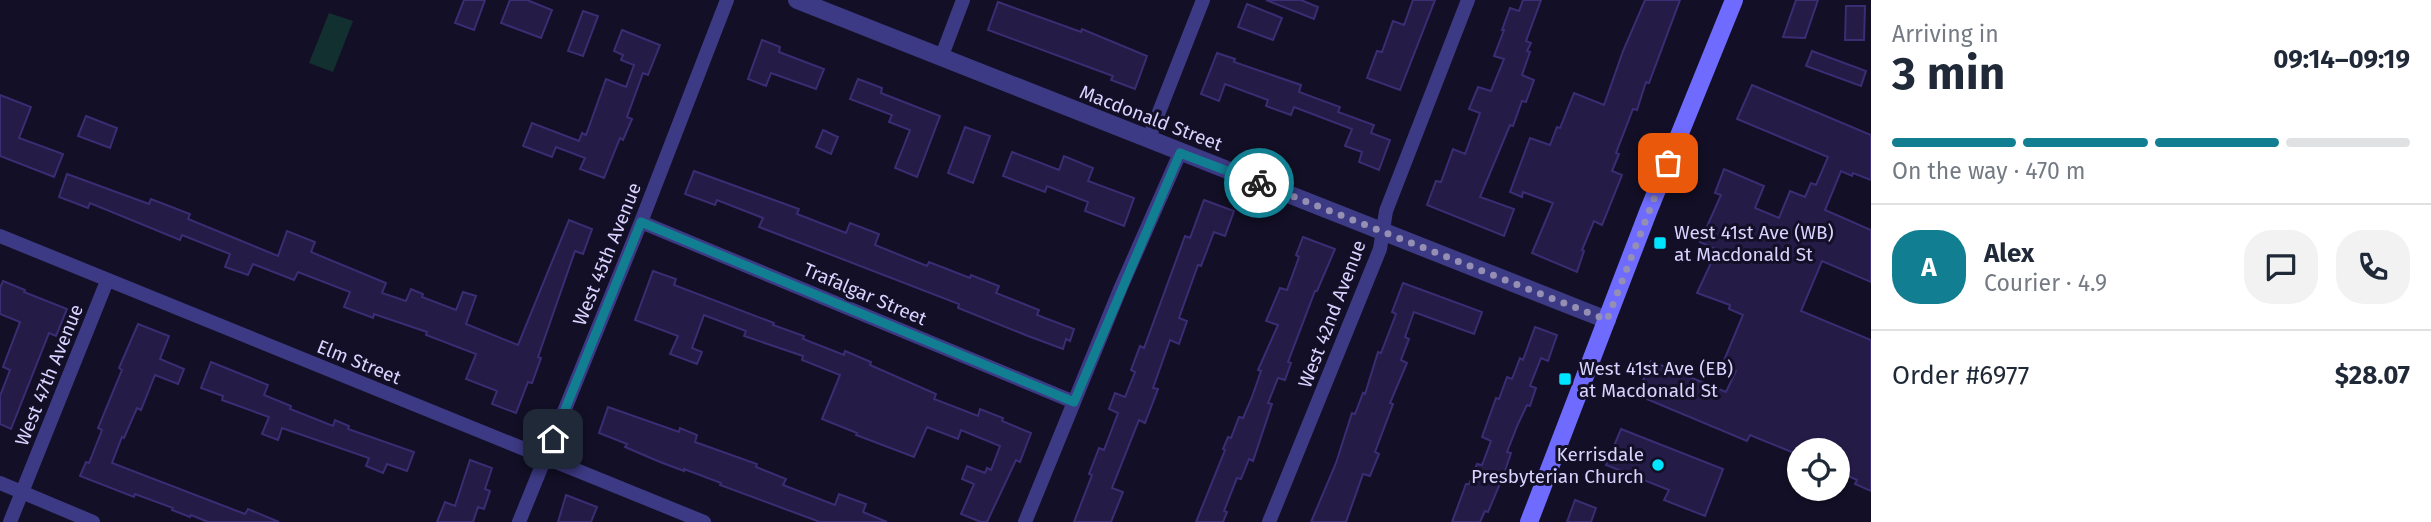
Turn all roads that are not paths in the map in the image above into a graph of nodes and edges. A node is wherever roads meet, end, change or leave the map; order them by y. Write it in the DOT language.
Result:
graph roads {
  1 [pos="727,0"];
  2 [pos="797,0"];
  3 [pos="963,0"];
  4 [pos="1203,0"];
  5 [pos="1468,0"];
  6 [pos="1734,0"];
  7 [pos="940,58"];
  8 [pos="1148,140"];
  9 [pos="1180,153"];
  10 [pos="641,222"];
  11 [pos="1383,230"];
  12 [pos="0,236"];
  13 [pos="107,281"];
  14 [pos="1607,320"];
  15 [pos="1074,402"];
  16 [pos="546,457"];
  17 [pos="0,483"];
  18 [pos="22,492"];
  19 [pos="10,522"];
  20 [pos="93,522"];
  21 [pos="519,522"];
  22 [pos="704,522"];
  23 [pos="1025,522"];
  24 [pos="1269,522"];
  25 [pos="1529,522"];
  1 -- 10 [label="street, West 45th Avenue"];
  2 -- 7 [label="street, Macdonald Street"];
  3 -- 7 [label="street"];
  4 -- 8 [label="street"];
  5 -- 11 [label="street, West 42nd Avenue"];
  6 -- 14 [label="main road"];
  7 -- 8 [label="street, Macdonald Street"];
  8 -- 9 [label="street, Macdonald Street"];
  9 -- 11 [label="street, Macdonald Street"];
  9 -- 15 [label="street"];
  10 -- 15 [label="street, Trafalgar Street"];
  10 -- 16 [label="street, West 45th Avenue"];
  11 -- 14 [label="street, Macdonald Street"];
  11 -- 24 [label="street, West 42nd Avenue"];
  12 -- 13 [label="street, Elm Street"];
  13 -- 16 [label="street, Elm Street"];
  13 -- 18 [label="street, West 47th Avenue"];
  14 -- 25 [label="main road"];
  15 -- 23 [label="street"];
  16 -- 21 [label="street, West 45th Avenue"];
  16 -- 22 [label="street, Elm Street"];
  17 -- 18 [label="street"];
  18 -- 19 [label="street, West 47th Avenue"];
  18 -- 20 [label="street"];
}
